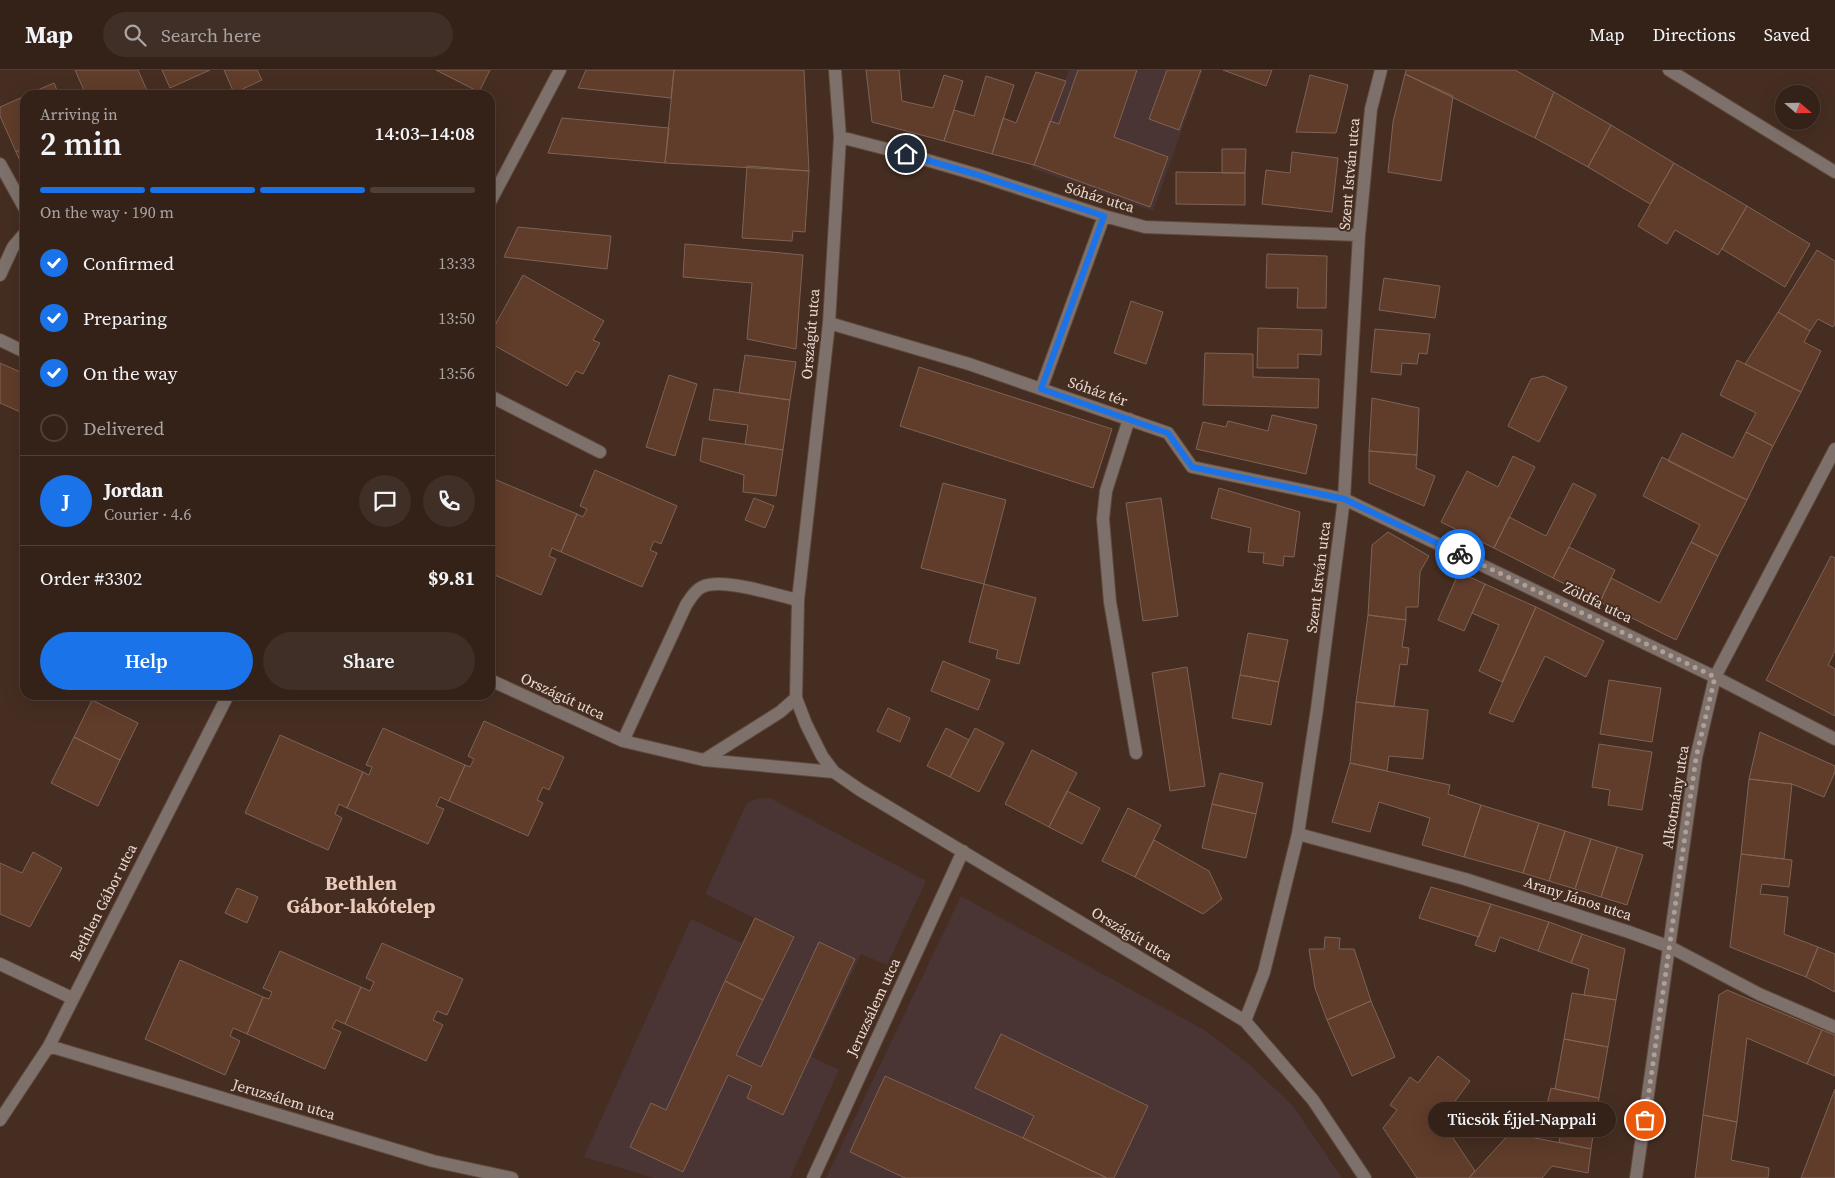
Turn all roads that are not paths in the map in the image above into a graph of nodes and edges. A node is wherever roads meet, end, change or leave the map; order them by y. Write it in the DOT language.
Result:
graph roads {
  1 [pos="560,70"];
  2 [pos="836,70"];
  3 [pos="1381,70"];
  4 [pos="1669,70"];
  5 [pos="840,137"];
  6 [pos="0,164"];
  7 [pos="1835,172"];
  8 [pos="495,193"];
  9 [pos="20,200"];
  10 [pos="1104,216"];
  11 [pos="1359,235"];
  12 [pos="20,239"];
  13 [pos="0,275"];
  14 [pos="829,323"];
  15 [pos="0,340"];
  16 [pos="20,350"];
  17 [pos="1041,389"];
  18 [pos="495,399"];
  19 [pos="1129,419"];
  20 [pos="1835,449"];
  21 [pos="600,452"];
  22 [pos="1344,499"];
  23 [pos="798,600"];
  24 [pos="1715,677"];
  25 [pos="495,682"];
  26 [pos="796,698"];
  27 [pos="225,700"];
  28 [pos="1835,739"];
  29 [pos="623,741"];
  30 [pos="1136,753"];
  31 [pos="704,760"];
  32 [pos="834,772"];
  33 [pos="1298,834"];
  34 [pos="963,850"];
  35 [pos="1670,947"];
  36 [pos="0,964"];
  37 [pos="72,998"];
  38 [pos="1245,1021"];
  39 [pos="1835,1027"];
  40 [pos="49,1046"];
  41 [pos="0,1120"];
  42 [pos="511,1178"];
  43 [pos="813,1178"];
  44 [pos="1365,1178"];
  45 [pos="1636,1178"];
  1 -- 8 [label="street"];
  2 -- 5 [label="street, Országút utca"];
  3 -- 11 [label="street, Szent István utca"];
  4 -- 7 [label="street"];
  5 -- 10 [label="street, Sóház utca"];
  5 -- 14 [label="street, Országút utca"];
  6 -- 9 [label="street"];
  10 -- 11 [label="street, Sóház utca"];
  10 -- 17 [label="street"];
  11 -- 22 [label="street, Szent István utca"];
  12 -- 13 [label="street"];
  14 -- 17 [label="street, Sóház tér"];
  14 -- 23 [label="street, Országút utca"];
  15 -- 16 [label="street"];
  17 -- 19 [label="street, Sóház tér"];
  18 -- 21 [label="street"];
  19 -- 22 [label="street, Sóház tér"];
  19 -- 30 [label="street"];
  20 -- 24 [label="street, Alkotmány utca"];
  22 -- 24 [label="street, Zöldfa utca"];
  22 -- 33 [label="street, Szent István utca"];
  23 -- 26 [label="street, Országút utca"];
  23 -- 29 [label="street"];
  24 -- 28 [label="street, Zöldfa utca"];
  24 -- 35 [label="street, Alkotmány utca"];
  25 -- 29 [label="street, Országút utca"];
  26 -- 31 [label="street"];
  26 -- 32 [label="street, Országút utca"];
  27 -- 37 [label="street, Bethlen Gábor utca"];
  29 -- 31 [label="street, Országút utca"];
  31 -- 32 [label="street, Országút utca"];
  32 -- 34 [label="street, Országút utca"];
  33 -- 35 [label="street, Arany János utca"];
  33 -- 38 [label="street, Szent István utca"];
  34 -- 38 [label="street, Országút utca"];
  34 -- 43 [label="street, Jeruzsálem utca"];
  35 -- 39 [label="street, Arany János utca"];
  35 -- 45 [label="street, Alkotmány utca"];
  36 -- 37 [label="street"];
  37 -- 40 [label="street, Bethlen Gábor utca"];
  38 -- 44 [label="street, Országút utca"];
  40 -- 41 [label="street, Bethlen Gábor utca"];
  40 -- 42 [label="street, Jeruzsálem utca"];
}
